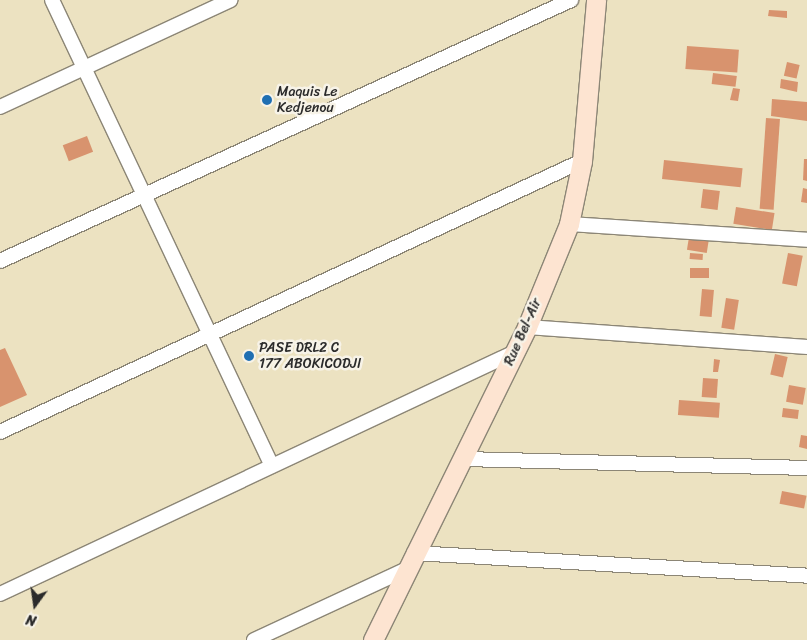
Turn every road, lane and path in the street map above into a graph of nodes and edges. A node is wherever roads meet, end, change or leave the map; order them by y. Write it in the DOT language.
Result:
graph roads {
  1 [pos="52,0"];
  2 [pos="230,0"];
  3 [pos="571,0"];
  4 [pos="596,0"];
  5 [pos="84,68"];
  6 [pos="0,107"];
  7 [pos="582,161"];
  8 [pos="144,195"];
  9 [pos="569,224"];
  10 [pos="807,240"];
  11 [pos="0,261"];
  12 [pos="527,327"];
  13 [pos="210,334"];
  14 [pos="807,347"];
  15 [pos="515,352"];
  16 [pos="0,432"];
  17 [pos="464,459"];
  18 [pos="272,466"];
  19 [pos="807,468"];
  20 [pos="414,553"];
  21 [pos="406,570"];
  22 [pos="807,576"];
  23 [pos="0,594"];
  24 [pos="254,640"];
  25 [pos="374,640"];
  1 -- 5 [label="street"];
  2 -- 5 [label="street"];
  3 -- 8 [label="street"];
  4 -- 7 [label="main road, Rue Bel-Air"];
  5 -- 6 [label="street"];
  5 -- 8 [label="street"];
  7 -- 9 [label="main road, Rue Bel-Air"];
  7 -- 13 [label="street"];
  8 -- 11 [label="street"];
  8 -- 13 [label="street"];
  9 -- 10 [label="street"];
  9 -- 12 [label="main road, Rue Bel-Air"];
  12 -- 14 [label="street"];
  12 -- 15 [label="main road, Rue Bel-Air"];
  13 -- 16 [label="street"];
  13 -- 18 [label="street"];
  15 -- 17 [label="main road, Rue Bel-Air"];
  15 -- 18 [label="street"];
  17 -- 19 [label="street"];
  17 -- 20 [label="main road, Rue Bel-Air"];
  18 -- 23 [label="street"];
  20 -- 21 [label="main road, Rue Bel-Air"];
  20 -- 22 [label="street"];
  21 -- 24 [label="street"];
  21 -- 25 [label="main road, Rue Bel-Air"];
}
